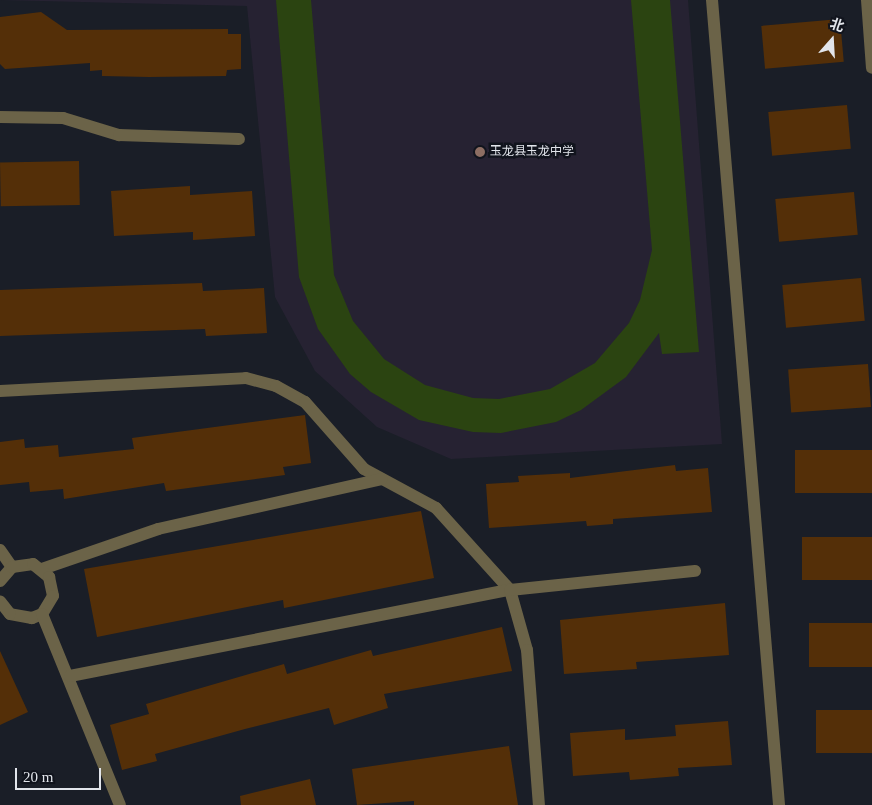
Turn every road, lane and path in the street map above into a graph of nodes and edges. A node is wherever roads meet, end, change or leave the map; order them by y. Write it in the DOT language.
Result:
graph roads {
  1 [pos="712,0"];
  2 [pos="867,0"];
  3 [pos="871,38"];
  4 [pos="872,68"];
  5 [pos="0,117"];
  6 [pos="239,139"];
  7 [pos="0,391"];
  8 [pos="381,479"];
  9 [pos="0,550"];
  10 [pos="12,567"];
  11 [pos="42,569"];
  12 [pos="695,571"];
  13 [pos="0,581"];
  14 [pos="510,590"];
  15 [pos="0,601"];
  16 [pos="42,614"];
  17 [pos="70,676"];
  18 [pos="120,805"];
  19 [pos="539,805"];
  20 [pos="779,805"];
  1 -- 20 [label="street"];
  2 -- 3 [label="street"];
  3 -- 4 [label="street"];
  5 -- 6 [label="street"];
  7 -- 8 [label="street"];
  8 -- 11 [label="street"];
  8 -- 14 [label="street"];
  9 -- 10 [label="street"];
  10 -- 11 [label="street"];
  10 -- 13 [label="street"];
  11 -- 16 [label="street"];
  12 -- 14 [label="street"];
  14 -- 17 [label="street"];
  14 -- 19 [label="street"];
  15 -- 16 [label="street"];
  16 -- 17 [label="street"];
  17 -- 18 [label="street"];
}
